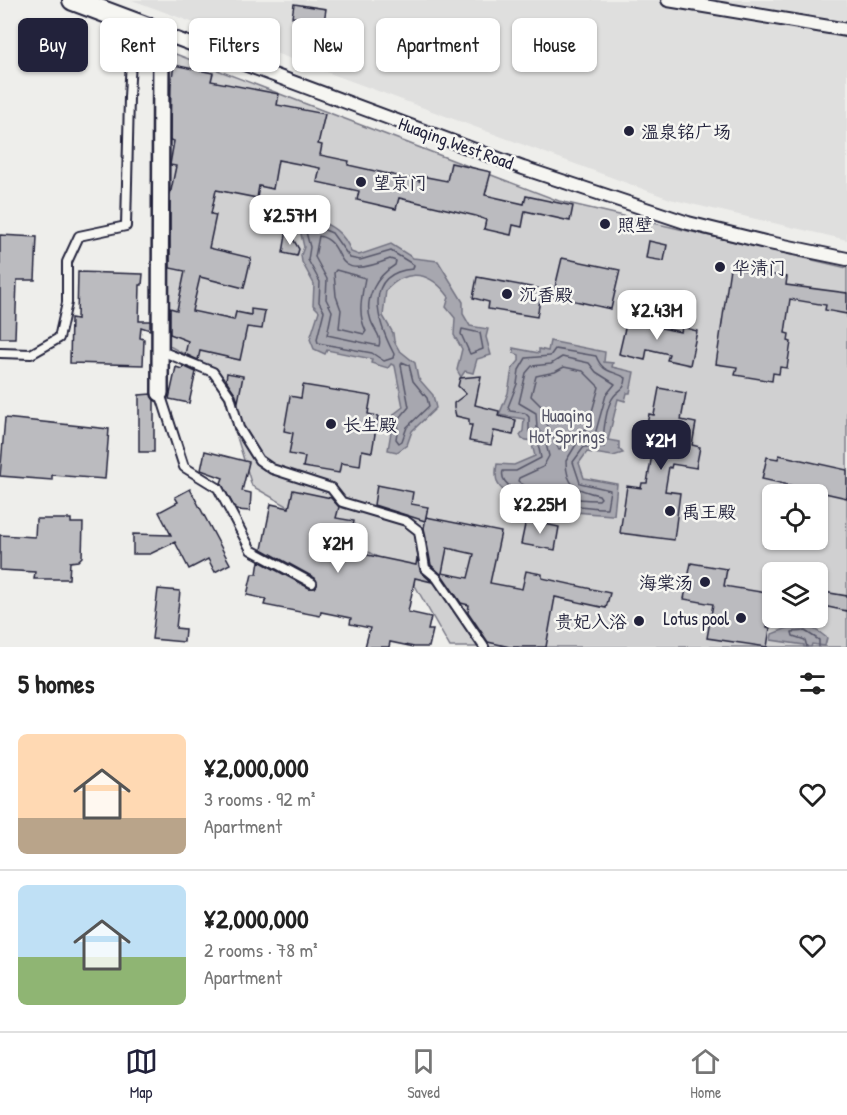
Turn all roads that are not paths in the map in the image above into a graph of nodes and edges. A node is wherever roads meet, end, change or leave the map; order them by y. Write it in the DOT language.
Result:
graph roads {
  1 [pos="73,0"];
  2 [pos="668,0"];
  3 [pos="118,18"];
  4 [pos="847,30"];
  5 [pos="177,39"];
  6 [pos="130,72"];
  7 [pos="161,72"];
  8 [pos="847,259"];
  9 [pos="161,351"];
  10 [pos="0,353"];
  11 [pos="160,393"];
  12 [pos="312,583"];
  13 [pos="484,647"];
  1 -- 3 [label="street, Huaqing West Road"];
  2 -- 4 [label="street"];
  5 -- 8 [label="street, Huaqing West Road"];
  6 -- 10 [label="lane"];
  7 -- 9 [label="street"];
  9 -- 11 [label="street"];
  9 -- 13 [label="lane"];
  11 -- 12 [label="lane"];
}
